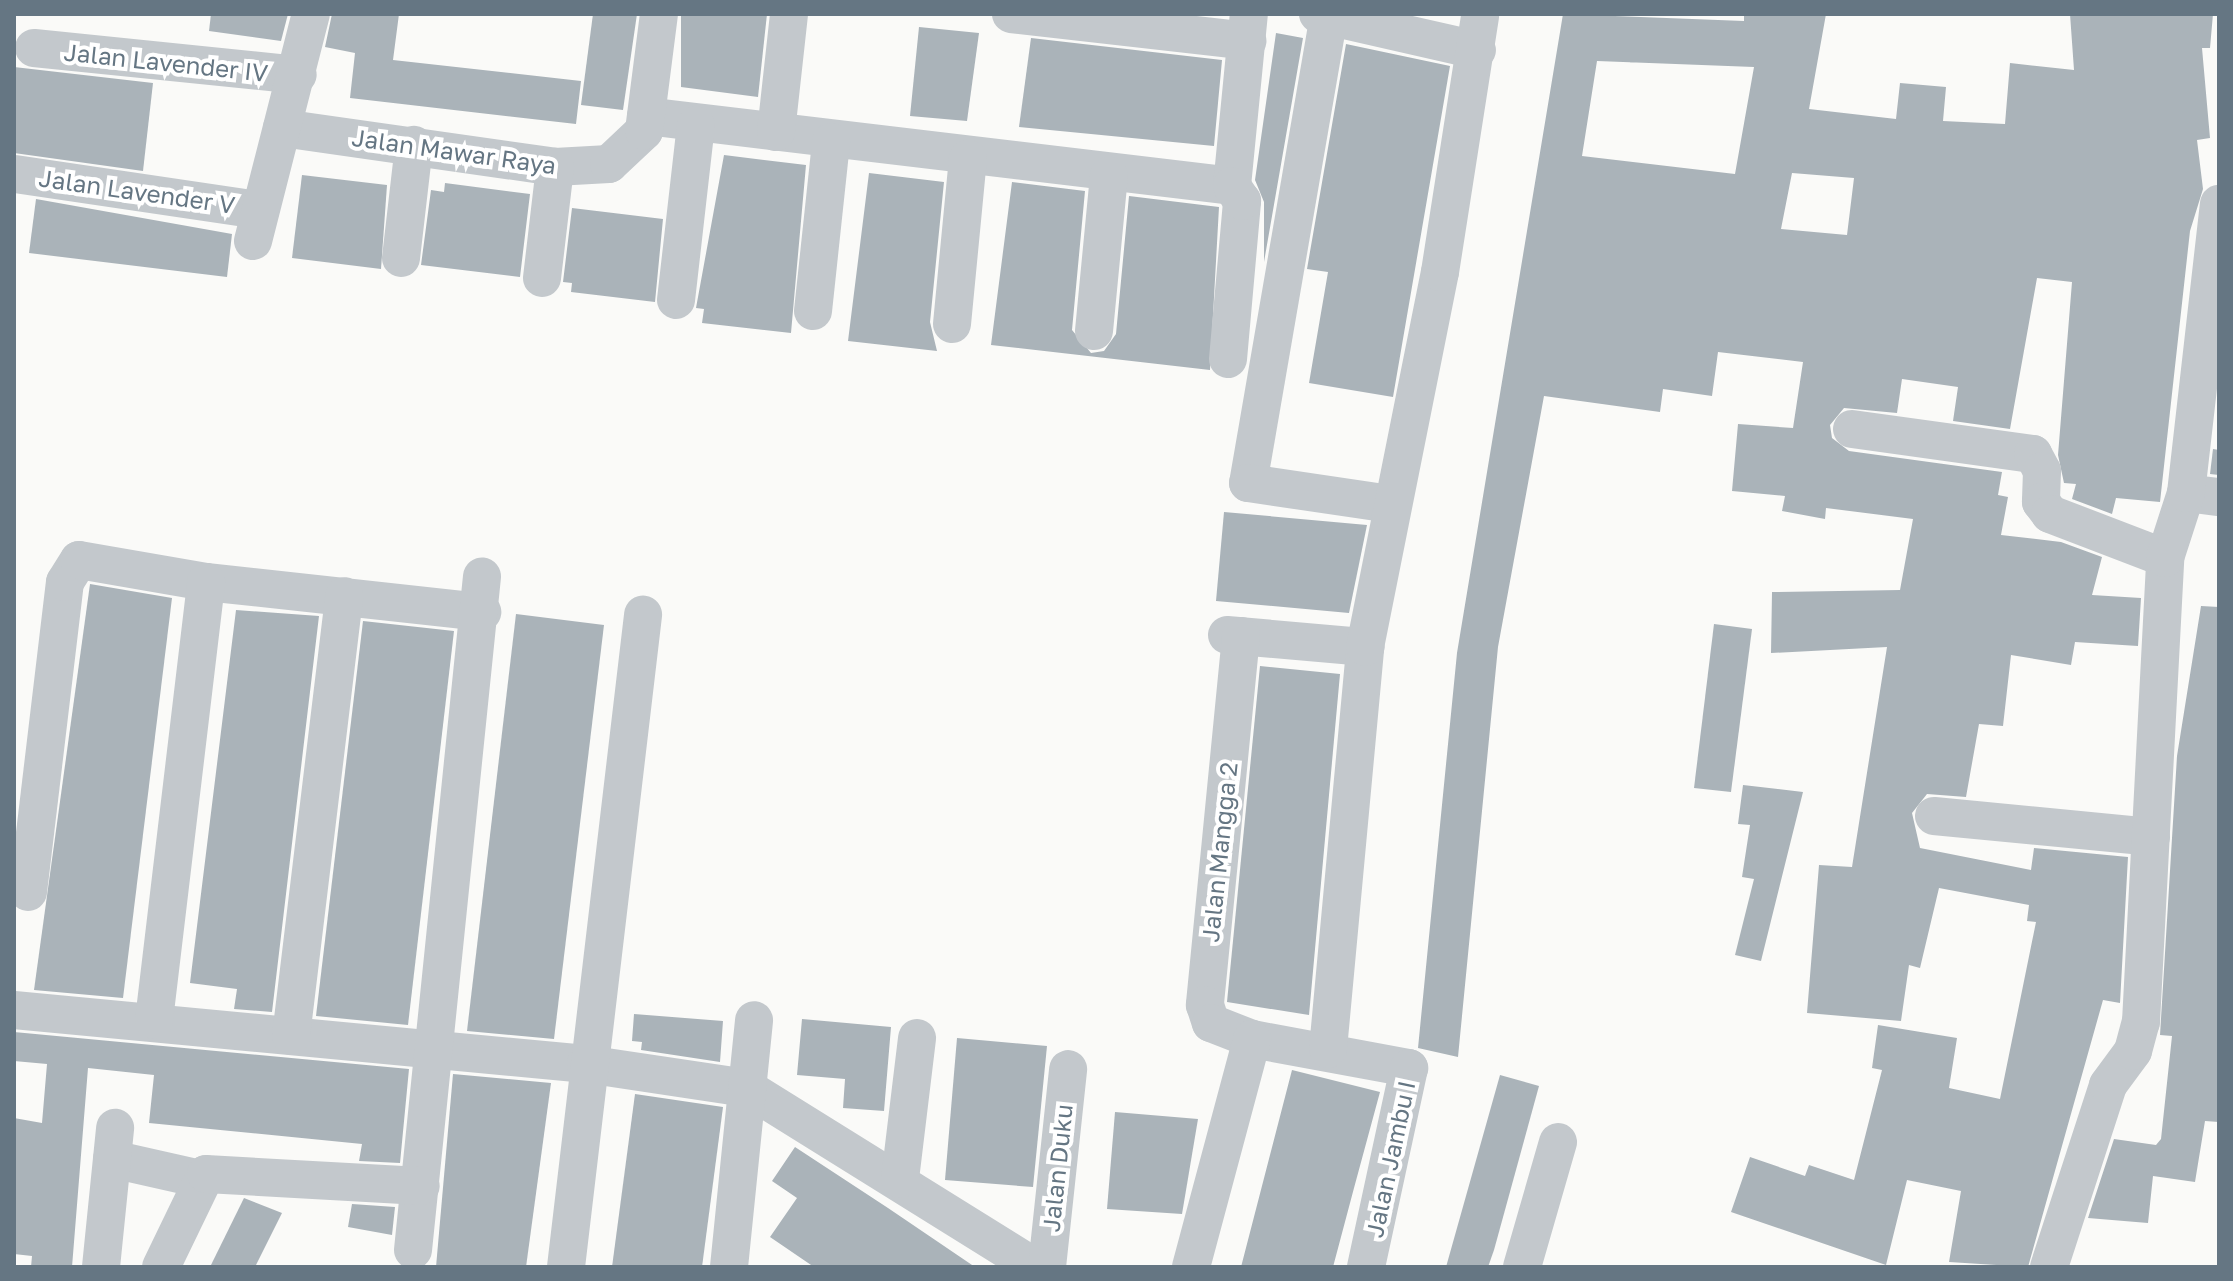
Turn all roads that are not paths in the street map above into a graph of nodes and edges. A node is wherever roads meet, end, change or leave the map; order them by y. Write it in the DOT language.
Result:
graph roads {
  1 [pos="311,14"];
  2 [pos="659,14"];
  3 [pos="789,14"];
  4 [pos="1011,14"];
  5 [pos="1323,15"];
  6 [pos="1248,28"];
  7 [pos="1479,33"];
  8 [pos="34,48"];
  9 [pos="298,75"];
  10 [pos="646,116"];
  11 [pos="696,125"];
  12 [pos="282,128"];
  13 [pos="776,132"];
  14 [pos="831,142"];
  15 [pos="414,145"];
  16 [pos="968,159"];
  17 [pos="555,167"];
  18 [pos="15,174"];
  19 [pos="1109,176"];
  20 [pos="1232,186"];
  21 [pos="2219,204"];
  22 [pos="401,258"];
  23 [pos="542,278"];
  24 [pos="676,300"];
  25 [pos="813,311"];
  26 [pos="952,324"];
  27 [pos="1094,331"];
  28 [pos="1228,359"];
  29 [pos="1852,429"];
  30 [pos="2202,495"];
  31 [pos="1390,504"];
  32 [pos="2165,558"];
  33 [pos="206,582"];
  34 [pos="344,596"];
  35 [pos="643,615"];
  36 [pos="1365,647"];
  37 [pos="1934,816"];
  38 [pos="2151,837"];
  39 [pos="28,892"];
  40 [pos="14,1010"];
  41 [pos="154,1020"];
  42 [pos="754,1020"];
  43 [pos="291,1036"];
  44 [pos="917,1038"];
  45 [pos="1252,1039"];
  46 [pos="1328,1049"];
  47 [pos="433,1050"];
  48 [pos="586,1064"];
  49 [pos="1068,1069"];
  50 [pos="747,1088"];
  51 [pos="1558,1142"];
  52 [pos="201,1179"];
  53 [pos="900,1179"];
  54 [pos="421,1186"];
  55 [pos="413,1250"];
  56 [pos="101,1267"];
  57 [pos="161,1267"];
  58 [pos="566,1267"];
  59 [pos="729,1267"];
  60 [pos="1035,1267"];
  61 [pos="1047,1267"];
  62 [pos="1191,1267"];
  63 [pos="1366,1267"];
  64 [pos="1522,1267"];
  65 [pos="2049,1267"];
  1 -- 9 [label="street"];
  2 -- 10 [label="street"];
  3 -- 13 [label="street"];
  4 -- 6 [label="street"];
  5 -- 7 [label="street"];
  5 -- 31 [label="street"];
  6 -- 20 [label="street"];
  7 -- 31 [label="street"];
  8 -- 9 [label="street, Jalan Lavender IV"];
  9 -- 12 [label="street"];
  10 -- 11 [label="street"];
  10 -- 17 [label="street, Jalan Mawar Raya"];
  11 -- 13 [label="street"];
  11 -- 24 [label="street"];
  12 -- 15 [label="street, Jalan Mawar Raya"];
  12 -- 18 [label="street, Jalan Lavender V"];
  13 -- 14 [label="street"];
  14 -- 16 [label="street"];
  14 -- 25 [label="street"];
  15 -- 17 [label="street, Jalan Mawar Raya"];
  15 -- 22 [label="street"];
  16 -- 19 [label="street"];
  16 -- 26 [label="street"];
  17 -- 23 [label="street"];
  19 -- 20 [label="street"];
  19 -- 27 [label="street"];
  20 -- 28 [label="street"];
  21 -- 30 [label="street"];
  29 -- 32 [label="street"];
  30 -- 32 [label="street"];
  31 -- 36 [label="street"];
  32 -- 38 [label="street"];
  33 -- 34 [label="street"];
  33 -- 39 [label="street"];
  33 -- 41 [label="street"];
  34 -- 43 [label="street"];
  34 -- 47 [label="street"];
  35 -- 48 [label="street"];
  36 -- 45 [label="street, Jalan Mangga 2"];
  36 -- 46 [label="street"];
  37 -- 38 [label="street"];
  38 -- 65 [label="street"];
  40 -- 41 [label="street"];
  41 -- 43 [label="street"];
  42 -- 50 [label="street"];
  43 -- 47 [label="street"];
  44 -- 53 [label="street"];
  45 -- 46 [label="street, Jalan Jambu I"];
  45 -- 62 [label="street"];
  46 -- 63 [label="street, Jalan Jambu I"];
  47 -- 48 [label="street"];
  47 -- 54 [label="street"];
  48 -- 50 [label="street"];
  48 -- 58 [label="street"];
  49 -- 61 [label="street, Jalan Duku"];
  50 -- 53 [label="street"];
  50 -- 59 [label="street"];
  51 -- 64 [label="street"];
  52 -- 54 [label="street"];
  52 -- 56 [label="street"];
  52 -- 57 [label="street"];
  53 -- 60 [label="street"];
  54 -- 55 [label="street"];
}
